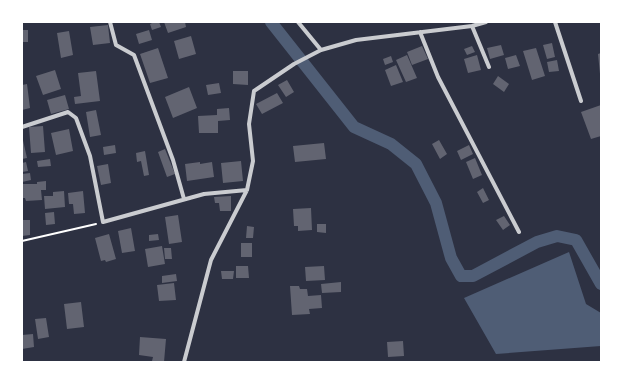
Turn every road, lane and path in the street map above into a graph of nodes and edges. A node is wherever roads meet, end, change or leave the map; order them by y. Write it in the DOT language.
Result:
graph roads {
  1 [pos="110,22"];
  2 [pos="298,22"];
  3 [pos="486,22"];
  4 [pos="555,22"];
  5 [pos="472,26"];
  6 [pos="420,32"];
  7 [pos="321,50"];
  8 [pos="489,68"];
  9 [pos="581,100"];
  10 [pos="22,127"];
  11 [pos="247,190"];
  12 [pos="184,199"];
  13 [pos="103,222"];
  14 [pos="519,232"];
  15 [pos="22,241"];
  16 [pos="184,362"];
  1 -- 12 [label="street"];
  2 -- 7 [label="street"];
  3 -- 5 [label="street"];
  4 -- 9 [label="street"];
  5 -- 6 [label="street"];
  5 -- 8 [label="street"];
  6 -- 7 [label="street"];
  6 -- 14 [label="street"];
  7 -- 11 [label="street"];
  10 -- 13 [label="street"];
  11 -- 12 [label="street"];
  11 -- 16 [label="street"];
  12 -- 13 [label="street"];
  13 -- 15 [label="path"];
}
